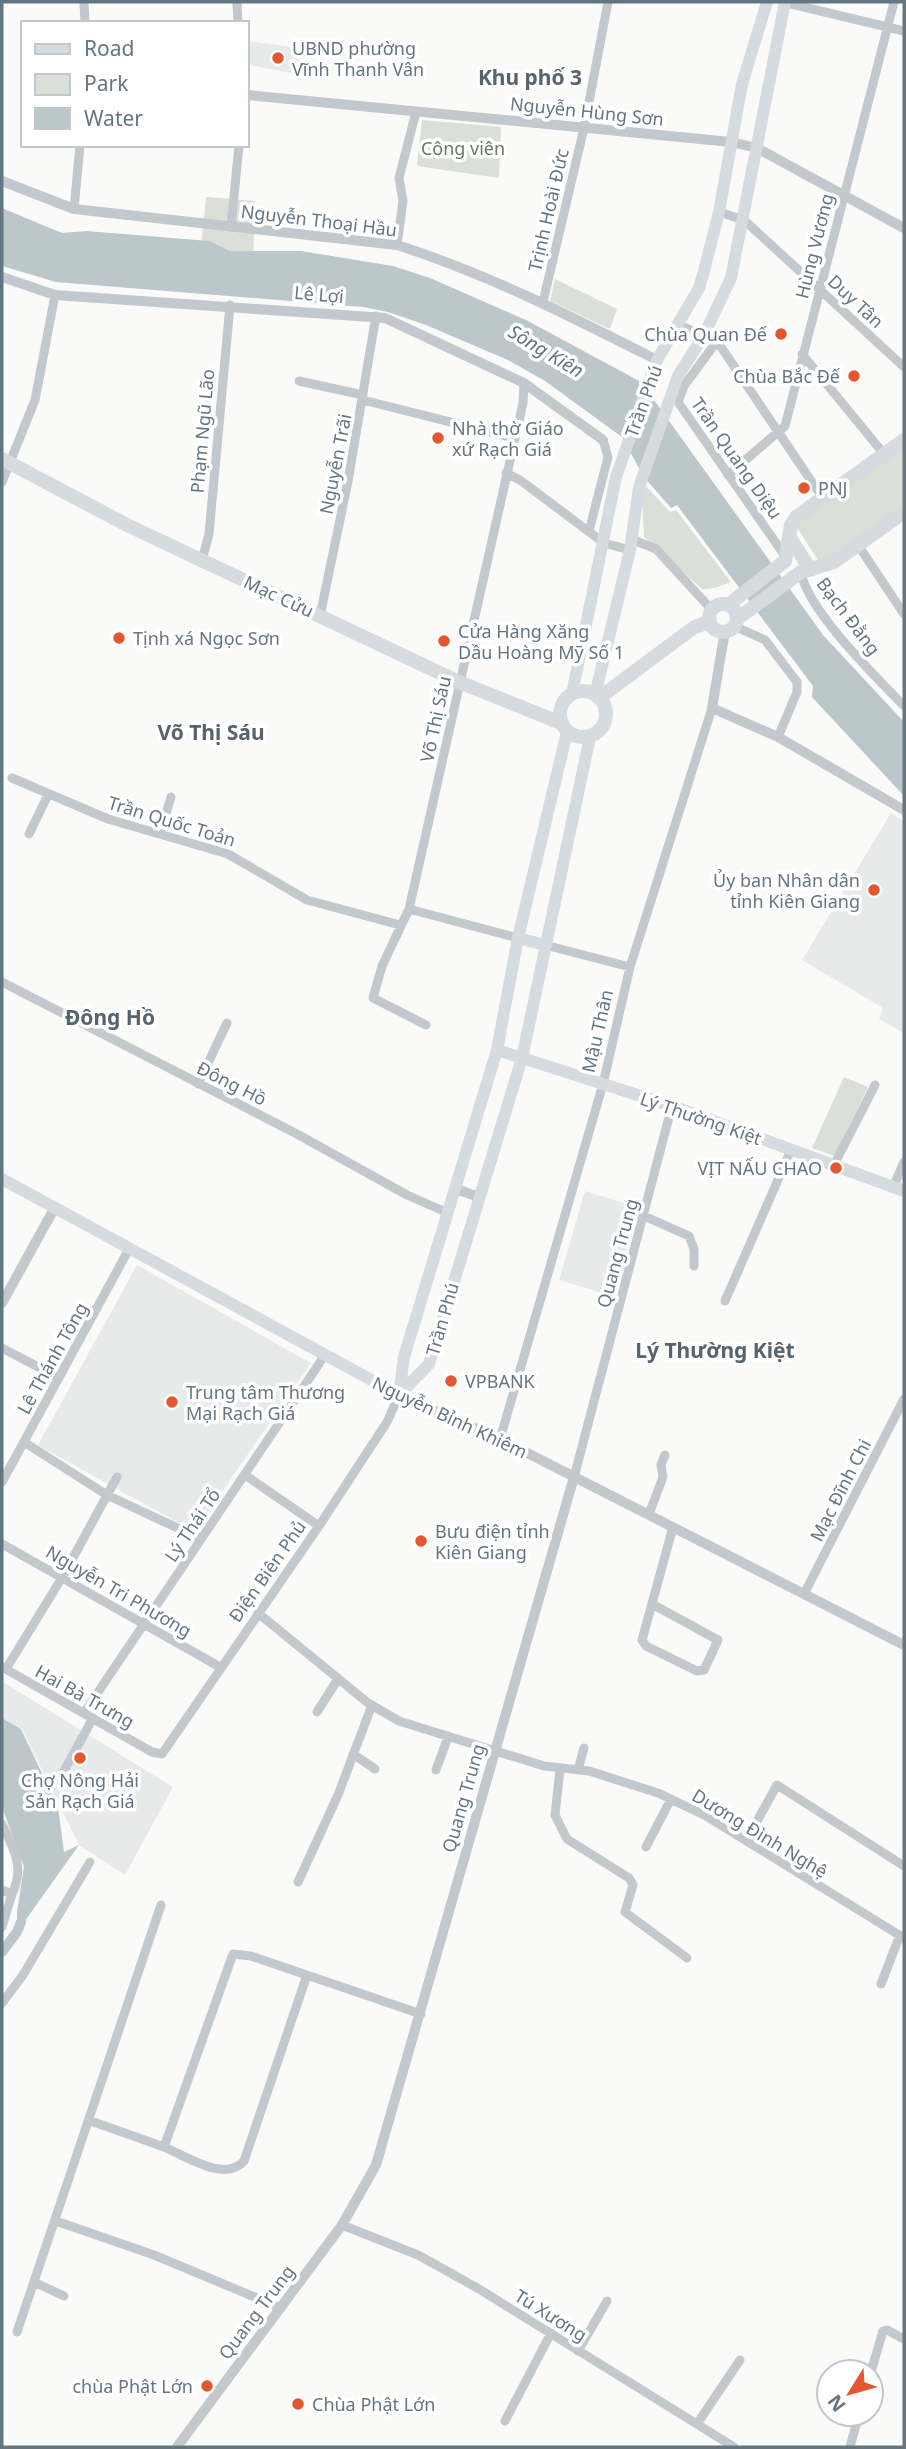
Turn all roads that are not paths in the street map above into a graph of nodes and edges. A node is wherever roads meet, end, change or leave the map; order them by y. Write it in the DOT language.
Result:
graph roads {
  1 [pos="84,2"];
  2 [pos="237,2"];
  3 [pos="608,2"];
  4 [pos="767,2"];
  5 [pos="784,2"];
  6 [pos="894,2"];
  7 [pos="85,21"];
  8 [pos="238,21"];
  9 [pos="889,27"];
  10 [pos="904,31"];
  11 [pos="248,95"];
  12 [pos="416,112"];
  13 [pos="584,128"];
  14 [pos="732,142"];
  15 [pos="80,147"];
  16 [pos="239,147"];
  17 [pos="757,148"];
  18 [pos="2,181"];
  19 [pos="843,197"];
  20 [pos="74,209"];
  21 [pos="719,212"];
  22 [pos="744,220"];
  23 [pos="231,227"];
  24 [pos="904,228"];
  25 [pos="397,245"];
  26 [pos="2,277"];
  27 [pos="820,289"];
  28 [pos="55,295"];
  29 [pos="543,302"];
  30 [pos="230,305"];
  31 [pos="376,316"];
  32 [pos="677,326"];
  33 [pos="704,335"];
  34 [pos="717,341"];
  35 [pos="802,354"];
  36 [pos="655,365"];
  37 [pos="904,367"];
  38 [pos="299,381"];
  39 [pos="524,383"];
  40 [pos="363,398"];
  41 [pos="779,434"];
  42 [pos="514,438"];
  43 [pos="603,440"];
  44 [pos="904,440"];
  45 [pos="884,454"];
  46 [pos="6,461"];
  47 [pos="506,473"];
  48 [pos="728,475"];
  49 [pos="2,482"];
  50 [pos="822,497"];
  51 [pos="904,512"];
  52 [pos="589,531"];
  53 [pos="790,538"];
  54 [pos="604,543"];
  55 [pos="631,544"];
  56 [pos="858,545"];
  57 [pos="786,559"];
  58 [pos="202,560"];
  59 [pos="806,571"];
  60 [pos="732,601"];
  61 [pos="904,614"];
  62 [pos="711,615"];
  63 [pos="320,616"];
  64 [pos="735,622"];
  65 [pos="459,682"];
  66 [pos="572,694"];
  67 [pos="597,697"];
  68 [pos="904,706"];
  69 [pos="712,708"];
  70 [pos="564,727"];
  71 [pos="590,737"];
  72 [pos="778,737"];
  73 [pos="12,778"];
  74 [pos="48,794"];
  75 [pos="171,797"];
  76 [pos="904,810"];
  77 [pos="160,833"];
  78 [pos="29,834"];
  79 [pos="410,909"];
  80 [pos="400,925"];
  81 [pos="518,938"];
  82 [pos="545,945"];
  83 [pos="630,967"];
  84 [pos="2,982"];
  85 [pos="227,1023"];
  86 [pos="426,1025"];
  87 [pos="497,1050"];
  88 [pos="522,1058"];
  89 [pos="198,1084"];
  90 [pos="603,1084"];
  91 [pos="874,1085"];
  92 [pos="672,1106"];
  93 [pos="791,1150"];
  94 [pos="904,1162"];
  95 [pos="834,1165"];
  96 [pos="2,1179"];
  97 [pos="456,1189"];
  98 [pos="899,1189"];
  99 [pos="479,1197"];
  100 [pos="54,1209"];
  101 [pos="448,1213"];
  102 [pos="645,1216"];
  103 [pos="129,1249"];
  104 [pos="694,1266"];
  105 [pos="724,1301"];
  106 [pos="2,1303"];
  107 [pos="2,1348"];
  108 [pos="326,1355"];
  109 [pos="60,1378"];
  110 [pos="399,1395"];
  111 [pos="904,1399"];
  112 [pos="500,1439"];
  113 [pos="24,1442"];
  114 [pos="665,1455"];
  115 [pos="245,1475"];
  116 [pos="117,1477"];
  117 [pos="574,1477"];
  118 [pos="2,1482"];
  119 [pos="107,1495"];
  120 [pos="649,1514"];
  121 [pos="319,1526"];
  122 [pos="673,1527"];
  123 [pos="201,1539"];
  124 [pos="2,1544"];
  125 [pos="63,1576"];
  126 [pos="804,1594"];
  127 [pos="652,1604"];
  128 [pos="258,1613"];
  129 [pos="145,1624"];
  130 [pos="904,1645"];
  131 [pos="220,1667"];
  132 [pos="4,1668"];
  133 [pos="338,1679"];
  134 [pos="372,1705"];
  135 [pos="317,1712"];
  136 [pos="89,1716"];
  137 [pos="448,1737"];
  138 [pos="584,1748"];
  139 [pos="152,1752"];
  140 [pos="494,1752"];
  141 [pos="353,1754"];
  142 [pos="375,1769"];
  143 [pos="560,1769"];
  144 [pos="436,1770"];
  145 [pos="578,1770"];
  146 [pos="59,1780"];
  147 [pos="671,1799"];
  148 [pos="2,1824"];
  149 [pos="746,1841"];
  150 [pos="646,1847"];
  151 [pos="90,1862"];
  152 [pos="904,1866"];
  153 [pos="298,1882"];
  154 [pos="5,1891"];
  155 [pos="161,1905"];
  156 [pos="2,1927"];
  157 [pos="902,1937"];
  158 [pos="687,1958"];
  159 [pos="307,1975"];
  160 [pos="881,1984"];
  161 [pos="2,2003"];
  162 [pos="421,2014"];
  163 [pos="91,2120"];
  164 [pos="164,2147"];
  165 [pos="56,2221"];
  166 [pos="342,2225"];
  167 [pos="36,2283"];
  168 [pos="64,2295"];
  169 [pos="607,2301"];
  170 [pos="281,2308"];
  171 [pos="17,2332"];
  172 [pos="551,2333"];
  173 [pos="904,2339"];
  174 [pos="578,2350"];
  175 [pos="875,2358"];
  176 [pos="740,2360"];
  177 [pos="505,2421"];
  178 [pos="697,2424"];
  179 [pos="855,2428"];
  180 [pos="177,2447"];
  181 [pos="734,2447"];
  182 [pos="850,2447"];
  1 -- 7 [label="street"];
  2 -- 8 [label="street"];
  3 -- 13 [label="street, Trịnh Hoài Đức"];
  4 -- 14 [label="main road, Trần Phú"];
  5 -- 9 [label="street"];
  5 -- 17 [label="main road, Trần Phú"];
  6 -- 9 [label="street, Hùng Vương"];
  9 -- 10 [label="street"];
  9 -- 19 [label="street, Hùng Vương"];
  11 -- 12 [label="street, Nguyễn Hùng Sơn"];
  12 -- 13 [label="street, Nguyễn Hùng Sơn"];
  12 -- 25 [label="street"];
  13 -- 14 [label="street, Nguyễn Hùng Sơn"];
  13 -- 29 [label="street, Trịnh Hoài Đức"];
  14 -- 17 [label="street, Nguyễn Hùng Sơn"];
  14 -- 21 [label="main road, Trần Phú"];
  15 -- 20 [label="street"];
  16 -- 23 [label="street"];
  17 -- 19 [label="street, Nguyễn Hùng Sơn"];
  17 -- 22 [label="main road, Trần Phú"];
  18 -- 20 [label="street, Nguyễn Thoại Hầu"];
  19 -- 24 [label="street, Nguyễn Hùng Sơn"];
  19 -- 27 [label="street, Hùng Vương"];
  20 -- 23 [label="street, Nguyễn Thoại Hầu"];
  21 -- 22 [label="street, Duy Tân"];
  21 -- 32 [label="main road, Trần Phú"];
  22 -- 27 [label="street, Duy Tân"];
  22 -- 33 [label="main road, Trần Phú"];
  23 -- 25 [label="street, Nguyễn Thoại Hầu"];
  25 -- 29 [label="street, Nguyễn Thoại Hầu"];
  26 -- 28 [label="street, Lê Lợi"];
  27 -- 35 [label="street, Hùng Vương"];
  27 -- 37 [label="street, Duy Tân"];
  28 -- 30 [label="street, Lê Lợi"];
  28 -- 46 [label="street"];
  29 -- 36 [label="street, Nguyễn Thoại Hầu"];
  30 -- 31 [label="street, Lê Lợi"];
  30 -- 58 [label="street, Phạm Ngũ Lão"];
  31 -- 39 [label="street, Lê Lợi"];
  31 -- 40 [label="street, Nguyễn Trãi"];
  32 -- 33 [label="street"];
  32 -- 36 [label="main road, Trần Phú"];
  33 -- 34 [label="street"];
  33 -- 55 [label="main road, Trần Phú"];
  34 -- 41 [label="street"];
  34 -- 48 [label="street, Trần Quang Diệu"];
  35 -- 41 [label="street, Hùng Vương"];
  35 -- 45 [label="street"];
  36 -- 54 [label="main road, Trần Phú"];
  38 -- 40 [label="street"];
  39 -- 42 [label="street, Võ Thị Sáu"];
  39 -- 43 [label="street, Lê Lợi"];
  40 -- 42 [label="street"];
  40 -- 63 [label="street, Nguyễn Trãi"];
  41 -- 48 [label="street"];
  41 -- 50 [label="street"];
  42 -- 47 [label="street, Võ Thị Sáu"];
  43 -- 52 [label="street"];
  44 -- 45 [label="main road"];
  45 -- 50 [label="main road"];
  46 -- 49 [label="street"];
  46 -- 58 [label="main road, Mạc Cửu"];
  47 -- 52 [label="street"];
  47 -- 65 [label="street, Võ Thị Sáu"];
  48 -- 57 [label="street, Trần Quang Diệu"];
  50 -- 53 [label="main road"];
  51 -- 56 [label="main road"];
  52 -- 54 [label="street"];
  53 -- 57 [label="main road"];
  53 -- 59 [label="main road"];
  54 -- 55 [label="street"];
  54 -- 66 [label="main road, Trần Phú"];
  55 -- 62 [label="street"];
  55 -- 67 [label="main road, Trần Phú"];
  56 -- 59 [label="main road"];
  56 -- 61 [label="street"];
  57 -- 60 [label="main road"];
  58 -- 63 [label="main road, Mạc Cửu"];
  59 -- 64 [label="main road"];
  59 -- 68 [label="street, Bạch Đằng"];
  60 -- 62 [label="main road"];
  60 -- 64 [label="main road"];
  62 -- 64 [label="main road"];
  62 -- 67 [label="main road"];
  63 -- 65 [label="main road, Mạc Cửu"];
  64 -- 69 [label="street, Mậu Thân"];
  64 -- 72 [label="street"];
  65 -- 70 [label="main road, Mạc Cửu"];
  65 -- 79 [label="street, Võ Thị Sáu"];
  66 -- 67 [label="main road"];
  66 -- 70 [label="main road, Trần Phú"];
  67 -- 71 [label="main road, Trần Phú"];
  69 -- 72 [label="street"];
  69 -- 83 [label="street, Mậu Thân"];
  70 -- 71 [label="main road"];
  70 -- 81 [label="main road, Trần Phú"];
  71 -- 82 [label="main road, Trần Phú"];
  72 -- 76 [label="street"];
  73 -- 74 [label="street, Trần Quốc Toản"];
  74 -- 77 [label="street, Trần Quốc Toản"];
  74 -- 78 [label="street"];
  75 -- 77 [label="street"];
  77 -- 80 [label="street, Trần Quốc Toản"];
  79 -- 80 [label="street, Võ Thị Sáu"];
  79 -- 81 [label="street"];
  80 -- 86 [label="street, Võ Thị Sáu"];
  81 -- 82 [label="main road"];
  81 -- 87 [label="main road, Trần Phú"];
  82 -- 83 [label="street"];
  82 -- 88 [label="main road, Trần Phú"];
  83 -- 90 [label="street, Mậu Thân"];
  84 -- 89 [label="street, Đông Hồ"];
  85 -- 89 [label="street"];
  87 -- 88 [label="main road, Lý Thường Kiệt"];
  87 -- 97 [label="main road, Trần Phú"];
  88 -- 90 [label="main road, Lý Thường Kiệt"];
  88 -- 99 [label="main road, Trần Phú"];
  89 -- 101 [label="street, Đông Hồ"];
  90 -- 92 [label="main road, Lý Thường Kiệt"];
  90 -- 112 [label="street, Mậu Thân"];
  91 -- 95 [label="street"];
  92 -- 93 [label="main road, Lý Thường Kiệt"];
  92 -- 102 [label="street, Quang Trung"];
  93 -- 95 [label="main road, Lý Thường Kiệt"];
  93 -- 105 [label="street"];
  94 -- 98 [label="street"];
  95 -- 98 [label="main road, Lý Thường Kiệt"];
  96 -- 100 [label="main road, Nguyễn Bỉnh Khiêm"];
  97 -- 99 [label="street"];
  97 -- 101 [label="main road, Trần Phú"];
  99 -- 110 [label="main road, Trần Phú"];
  100 -- 103 [label="main road, Nguyễn Bỉnh Khiêm"];
  100 -- 106 [label="street"];
  101 -- 110 [label="main road, Trần Phú"];
  102 -- 104 [label="street"];
  102 -- 117 [label="street, Quang Trung"];
  103 -- 108 [label="main road, Nguyễn Bỉnh Khiêm"];
  103 -- 109 [label="street, Lê Thánh Tông"];
  107 -- 109 [label="street"];
  108 -- 110 [label="main road, Nguyễn Bỉnh Khiêm"];
  108 -- 115 [label="street, Lý Thái Tổ"];
  109 -- 113 [label="street, Lê Thánh Tông"];
  110 -- 112 [label="street, Nguyễn Bỉnh Khiêm"];
  110 -- 121 [label="street, Điện Biên Phủ"];
  111 -- 126 [label="street, Mạc Đĩnh Chi"];
  112 -- 117 [label="street, Nguyễn Bỉnh Khiêm"];
  113 -- 118 [label="street, Lê Thánh Tông"];
  113 -- 119 [label="street"];
  114 -- 120 [label="street"];
  115 -- 121 [label="street"];
  115 -- 123 [label="street, Lý Thái Tổ"];
  116 -- 119 [label="street"];
  117 -- 120 [label="street, Nguyễn Bỉnh Khiêm"];
  117 -- 140 [label="street, Quang Trung"];
  119 -- 123 [label="street"];
  119 -- 125 [label="street"];
  120 -- 122 [label="street, Nguyễn Bỉnh Khiêm"];
  121 -- 128 [label="street, Điện Biên Phủ"];
  122 -- 126 [label="street, Nguyễn Bỉnh Khiêm"];
  122 -- 127 [label="street"];
  123 -- 129 [label="street, Lý Thái Tổ"];
  124 -- 125 [label="street, Nguyễn Tri Phương"];
  125 -- 129 [label="street, Nguyễn Tri Phương"];
  125 -- 132 [label="street"];
  126 -- 130 [label="street, Nguyễn Bỉnh Khiêm"];
  127 -- 127 [label="street"];
  128 -- 131 [label="street, Điện Biên Phủ"];
  128 -- 133 [label="street, Dương Đình Nghệ"];
  129 -- 131 [label="street, Nguyễn Tri Phương"];
  129 -- 136 [label="street, Lý Thái Tổ"];
  131 -- 139 [label="street, Điện Biên Phủ"];
  132 -- 136 [label="street, Hai Bà Trưng"];
  133 -- 134 [label="street, Dương Đình Nghệ"];
  133 -- 135 [label="street"];
  134 -- 137 [label="street, Dương Đình Nghệ"];
  134 -- 141 [label="street"];
  136 -- 139 [label="street, Hai Bà Trưng"];
  136 -- 146 [label="street, Lý Thái Tổ"];
  137 -- 140 [label="street, Dương Đình Nghệ"];
  137 -- 144 [label="street"];
  138 -- 145 [label="street"];
  140 -- 143 [label="street, Dương Đình Nghệ"];
  140 -- 162 [label="street, Quang Trung"];
  141 -- 142 [label="street"];
  141 -- 153 [label="street"];
  143 -- 145 [label="street, Dương Đình Nghệ"];
  143 -- 158 [label="street"];
  145 -- 147 [label="street, Dương Đình Nghệ"];
  147 -- 149 [label="street, Dương Đình Nghệ"];
  147 -- 150 [label="street"];
  148 -- 154 [label="street"];
  149 -- 152 [label="street"];
  149 -- 157 [label="street, Dương Đình Nghệ"];
  151 -- 161 [label="street"];
  154 -- 156 [label="street"];
  155 -- 163 [label="street"];
  157 -- 160 [label="street"];
  159 -- 162 [label="street"];
  159 -- 164 [label="street"];
  159 -- 164 [label="street"];
  162 -- 166 [label="street, Quang Trung"];
  163 -- 164 [label="street"];
  163 -- 165 [label="street"];
  165 -- 167 [label="street"];
  165 -- 170 [label="street"];
  166 -- 170 [label="street, Quang Trung"];
  166 -- 172 [label="street, Tú Xương"];
  167 -- 168 [label="street"];
  167 -- 171 [label="street"];
  169 -- 174 [label="street"];
  170 -- 180 [label="street, Quang Trung"];
  172 -- 174 [label="street, Tú Xương"];
  172 -- 177 [label="street"];
  173 -- 175 [label="street"];
  174 -- 178 [label="street, Tú Xương"];
  176 -- 178 [label="street"];
  178 -- 181 [label="street, Tú Xương"];
  179 -- 182 [label="street"];
}
